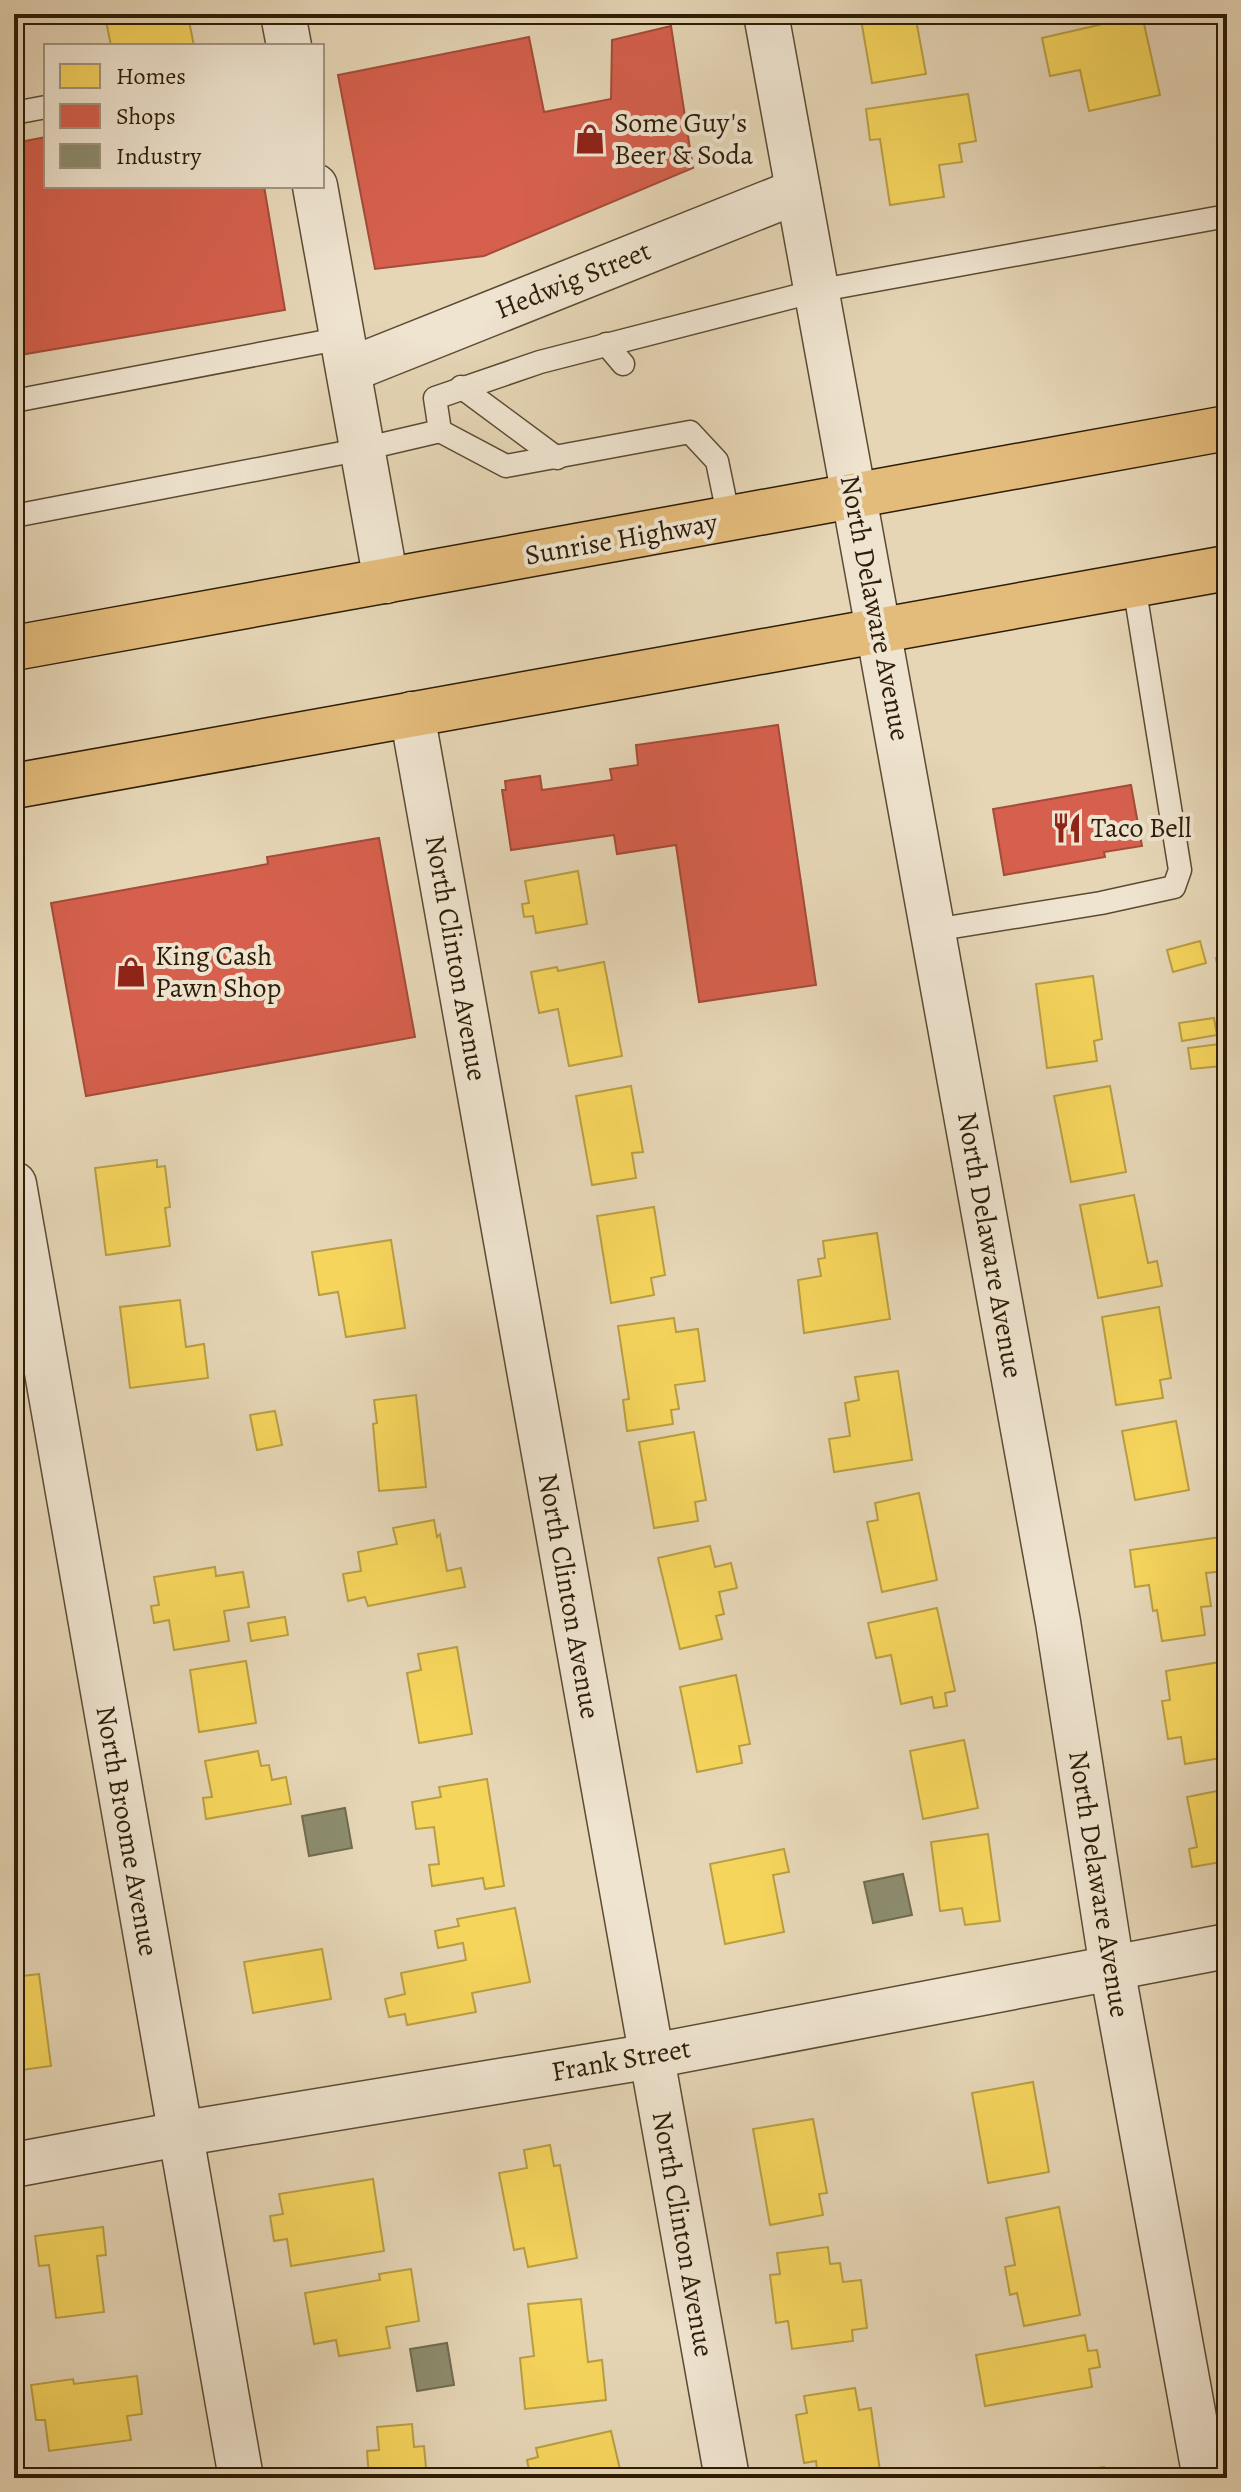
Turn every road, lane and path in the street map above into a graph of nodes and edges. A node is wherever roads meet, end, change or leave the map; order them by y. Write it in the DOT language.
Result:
graph roads {
  1 [pos="283,14"];
  2 [pos="766,14"];
  3 [pos="289,44"];
  4 [pos="44,107"];
  5 [pos="14,113"];
  6 [pos="315,188"];
  7 [pos="798,191"];
  8 [pos="1227,216"];
  9 [pos="816,291"];
  10 [pos="606,344"];
  11 [pos="346,354"];
  12 [pos="623,364"];
  13 [pos="461,387"];
  14 [pos="14,401"];
  15 [pos="673,416"];
  16 [pos="1227,428"];
  17 [pos="440,431"];
  18 [pos="593,431"];
  19 [pos="690,432"];
  20 [pos="363,449"];
  21 [pos="607,449"];
  22 [pos="557,458"];
  23 [pos="854,497"];
  24 [pos="14,516"];
  25 [pos="729,519"];
  26 [pos="1227,568"];
  27 [pos="386,581"];
  28 [pos="1134,585"];
  29 [pos="879,632"];
  30 [pos="14,648"];
  31 [pos="412,714"];
  32 [pos="14,786"];
  33 [pos="934,930"];
  34 [pos="14,1184"];
  35 [pos="18,1232"];
  36 [pos="1227,1946"];
  37 [pos="1112,1968"];
  38 [pos="652,2056"];
  39 [pos="179,2134"];
  40 [pos="14,2165"];
  41 [pos="241,2478"];
  42 [pos="727,2478"];
  43 [pos="1205,2478"];
  1 -- 3 [label="street"];
  2 -- 7 [label="street, North Delaware Avenue"];
  4 -- 5 [label="lane"];
  6 -- 11 [label="street"];
  7 -- 9 [label="street, North Delaware Avenue"];
  7 -- 11 [label="street, Hedwig Street"];
  8 -- 9 [label="lane"];
  9 -- 10 [label="lane"];
  9 -- 23 [label="street, North Delaware Avenue"];
  10 -- 12 [label="lane"];
  10 -- 13 [label="lane"];
  11 -- 14 [label="lane"];
  11 -- 20 [label="street"];
  13 -- 17 [label="lane"];
  13 -- 22 [label="lane"];
  15 -- 19 [label="lane"];
  16 -- 23 [label="highway, Sunrise Highway"];
  17 -- 20 [label="lane"];
  17 -- 22 [label="lane"];
  18 -- 21 [label="lane"];
  19 -- 21 [label="lane"];
  19 -- 25 [label="lane"];
  20 -- 24 [label="lane"];
  20 -- 27 [label="street"];
  21 -- 22 [label="lane"];
  23 -- 25 [label="highway, Sunrise Highway"];
  23 -- 29 [label="street, North Delaware Avenue"];
  25 -- 27 [label="highway, Sunrise Highway"];
  26 -- 28 [label="highway"];
  27 -- 30 [label="highway, Sunrise Highway"];
  28 -- 29 [label="highway"];
  28 -- 33 [label="lane"];
  29 -- 31 [label="highway"];
  29 -- 33 [label="street, North Delaware Avenue"];
  31 -- 32 [label="highway"];
  31 -- 38 [label="street, North Clinton Avenue"];
  33 -- 37 [label="street, North Delaware Avenue"];
  34 -- 35 [label="street, North Broome Avenue"];
  35 -- 39 [label="street, North Broome Avenue"];
  36 -- 37 [label="street, Frank Street"];
  37 -- 38 [label="street, Frank Street"];
  37 -- 43 [label="street, North Delaware Avenue"];
  38 -- 39 [label="street, Frank Street"];
  38 -- 42 [label="street, North Clinton Avenue"];
  39 -- 40 [label="street, Frank Street"];
  39 -- 41 [label="street, North Broome Avenue"];
}
